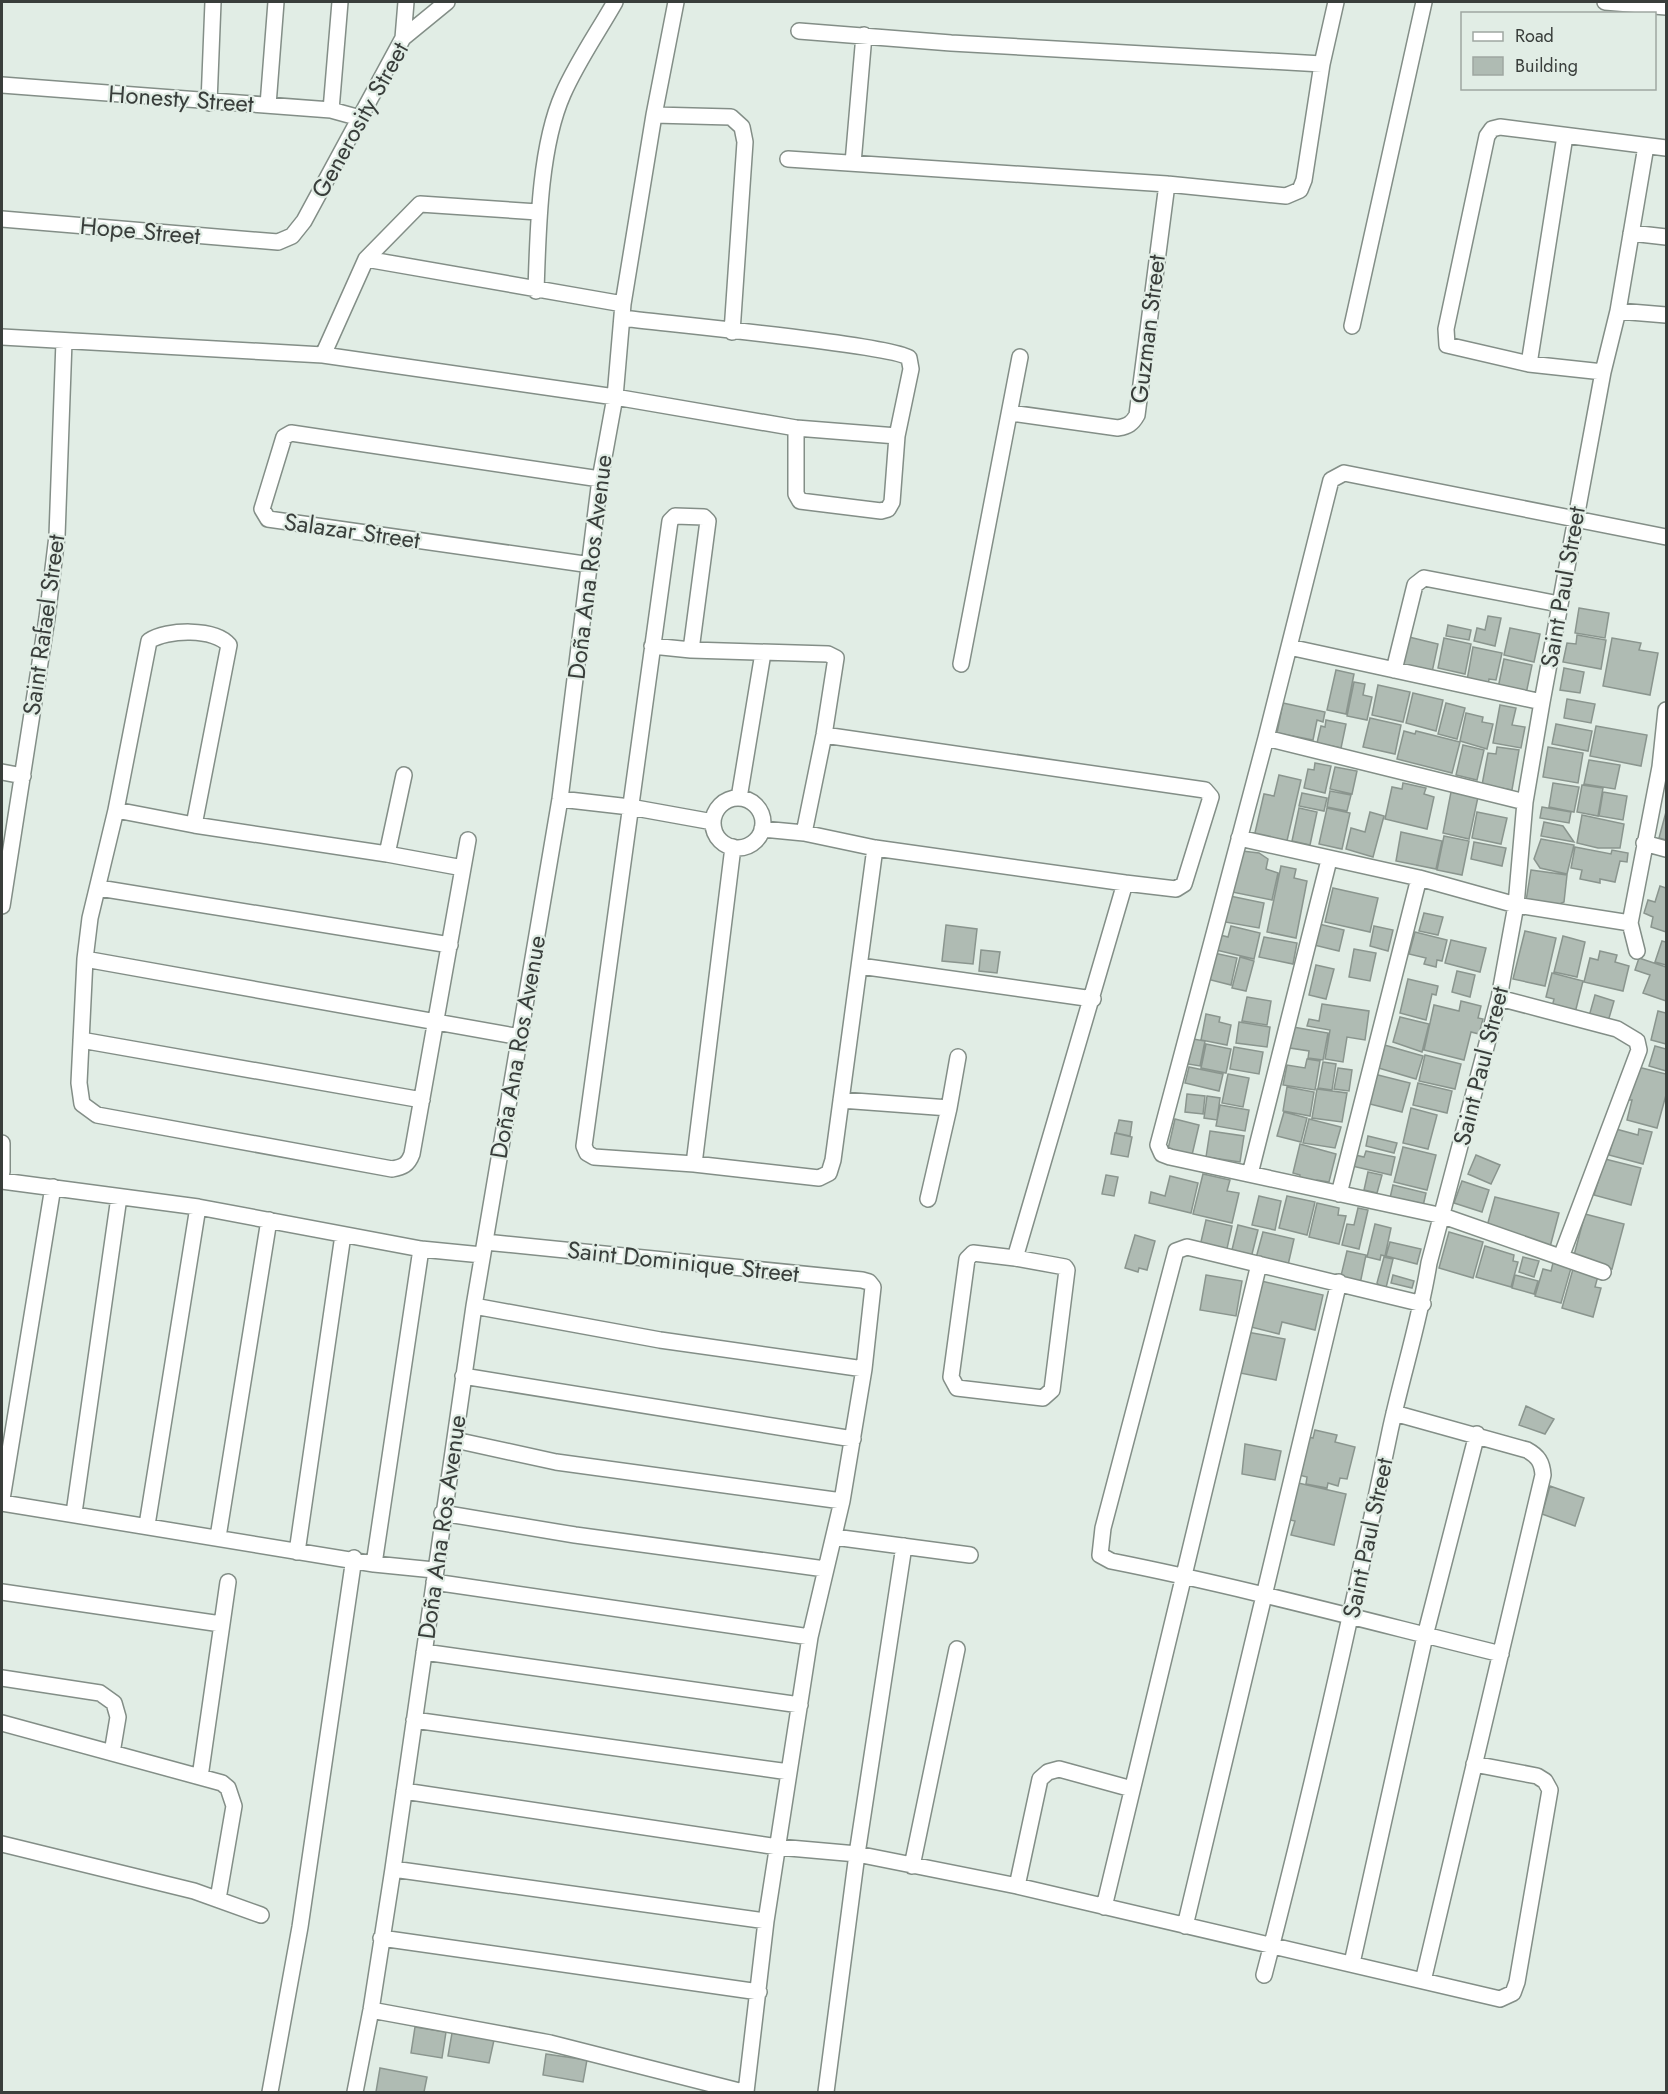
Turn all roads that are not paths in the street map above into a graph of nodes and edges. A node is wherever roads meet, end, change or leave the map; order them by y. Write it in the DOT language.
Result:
graph roads {
  1 [pos="213,2"];
  2 [pos="276,2"];
  3 [pos="340,2"];
  4 [pos="406,2"];
  5 [pos="447,2"];
  6 [pos="615,2"];
  7 [pos="675,2"];
  8 [pos="1336,2"];
  9 [pos="1424,2"];
  10 [pos="1605,2"];
  11 [pos="1666,7"];
  12 [pos="799,31"];
  13 [pos="864,35"];
  14 [pos="403,38"];
  15 [pos="1322,64"];
  16 [pos="2,85"];
  17 [pos="209,103"];
  18 [pos="268,105"];
  19 [pos="330,110"];
  20 [pos="654,115"];
  21 [pos="360,118"];
  22 [pos="1565,135"];
  23 [pos="1646,146"];
  24 [pos="1666,148"];
  25 [pos="788,159"];
  26 [pos="853,163"];
  27 [pos="1167,184"];
  28 [pos="538,212"];
  29 [pos="2,219"];
  30 [pos="1630,233"];
  31 [pos="1666,237"];
  32 [pos="278,242"];
  33 [pos="366,259"];
  34 [pos="536,291"];
  35 [pos="622,311"];
  36 [pos="1618,311"];
  37 [pos="1666,315"];
  38 [pos="1352,326"];
  39 [pos="732,332"];
  40 [pos="2,337"];
  41 [pos="64,341"];
  42 [pos="323,355"];
  43 [pos="1020,357"];
  44 [pos="1529,364"];
  45 [pos="1603,372"];
  46 [pos="615,397"];
  47 [pos="1011,413"];
  48 [pos="796,428"];
  49 [pos="897,436"];
  50 [pos="600,479"];
  51 [pos="1575,519"];
  52 [pos="1666,537"];
  53 [pos="591,565"];
  54 [pos="1559,604"];
  55 [pos="652,646"];
  56 [pos="1289,648"];
  57 [pos="691,650"];
  58 [pos="763,653"];
  59 [pos="961,664"];
  60 [pos="1394,670"];
  61 [pos="1542,702"];
  62 [pos="1666,710"];
  63 [pos="824,735"];
  64 [pos="1266,738"];
  65 [pos="1663,768"];
  66 [pos="2,772"];
  67 [pos="404,775"];
  68 [pos="23,776"];
  69 [pos="739,798"];
  70 [pos="560,799"];
  71 [pos="1525,802"];
  72 [pos="630,807"];
  73 [pos="116,810"];
  74 [pos="712,822"];
  75 [pos="194,825"];
  76 [pos="762,829"];
  77 [pos="804,833"];
  78 [pos="1239,838"];
  79 [pos="468,840"];
  80 [pos="1644,843"];
  81 [pos="732,847"];
  82 [pos="875,848"];
  83 [pos="1666,849"];
  84 [pos="387,854"];
  85 [pos="1329,860"];
  86 [pos="463,868"];
  87 [pos="1419,878"];
  88 [pos="1125,883"];
  89 [pos="99,888"];
  90 [pos="1516,905"];
  91 [pos="2,906"];
  92 [pos="1630,923"];
  93 [pos="450,945"];
  94 [pos="1637,951"];
  95 [pos="85,959"];
  96 [pos="860,966"];
  97 [pos="1093,999"];
  98 [pos="1499,999"];
  99 [pos="437,1023"];
  100 [pos="520,1036"];
  101 [pos="81,1040"];
  102 [pos="958,1057"];
  103 [pos="422,1100"];
  104 [pos="841,1100"];
  105 [pos="949,1108"];
  106 [pos="2,1143"];
  107 [pos="694,1164"];
  108 [pos="2,1172"];
  109 [pos="1250,1174"];
  110 [pos="2,1180"];
  111 [pos="53,1187"];
  112 [pos="1339,1194"];
  113 [pos="119,1197"];
  114 [pos="928,1199"];
  115 [pos="198,1208"];
  116 [pos="1443,1216"];
  117 [pos="269,1220"];
  118 [pos="343,1235"];
  119 [pos="421,1249"];
  120 [pos="484,1249"];
  121 [pos="1561,1257"];
  122 [pos="1015,1258"];
  123 [pos="1259,1264"];
  124 [pos="1603,1272"];
  125 [pos="1339,1282"];
  126 [pos="1423,1304"];
  127 [pos="474,1306"];
  128 [pos="864,1369"];
  129 [pos="463,1376"];
  130 [pos="1394,1413"];
  131 [pos="1478,1434"];
  132 [pos="853,1438"];
  133 [pos="455,1440"];
  134 [pos="2,1499"];
  135 [pos="843,1501"];
  136 [pos="2,1503"];
  137 [pos="74,1513"];
  138 [pos="442,1513"];
  139 [pos="147,1525"];
  140 [pos="218,1537"];
  141 [pos="834,1537"];
  142 [pos="904,1546"];
  143 [pos="297,1552"];
  144 [pos="970,1555"];
  145 [pos="354,1558"];
  146 [pos="374,1564"];
  147 [pos="825,1569"];
  148 [pos="1185,1575"];
  149 [pos="434,1576"];
  150 [pos="228,1582"];
  151 [pos="2,1592"];
  152 [pos="1265,1597"];
  153 [pos="1352,1617"];
  154 [pos="221,1624"];
  155 [pos="1425,1636"];
  156 [pos="810,1637"];
  157 [pos="957,1649"];
  158 [pos="424,1653"];
  159 [pos="1501,1654"];
  160 [pos="2,1678"];
  161 [pos="800,1705"];
  162 [pos="414,1720"];
  163 [pos="2,1723"];
  164 [pos="112,1753"];
  165 [pos="1474,1764"];
  166 [pos="789,1772"];
  167 [pos="200,1777"];
  168 [pos="1132,1789"];
  169 [pos="404,1791"];
  170 [pos="2,1844"];
  171 [pos="778,1847"];
  172 [pos="857,1854"];
  173 [pos="912,1866"];
  174 [pos="393,1869"];
  175 [pos="1017,1886"];
  176 [pos="218,1899"];
  177 [pos="1104,1907"];
  178 [pos="261,1915"];
  179 [pos="766,1922"];
  180 [pos="1185,1926"];
  181 [pos="381,1938"];
  182 [pos="1271,1947"];
  183 [pos="1352,1963"];
  184 [pos="1264,1976"];
  185 [pos="1423,1981"];
  186 [pos="759,1992"];
  187 [pos="371,2010"];
  188 [pos="270,2092"];
  189 [pos="355,2092"];
  190 [pos="744,2092"];
  191 [pos="825,2092"];
  1 -- 17 [label="street"];
  2 -- 18 [label="street"];
  3 -- 19 [label="street"];
  4 -- 14 [label="street"];
  5 -- 14 [label="street, Generosity Street"];
  6 -- 28 [label="street"];
  7 -- 20 [label="street, Doña Ana Ros Avenue"];
  8 -- 15 [label="street"];
  9 -- 38 [label="street"];
  10 -- 11 [label="street"];
  12 -- 13 [label="street"];
  13 -- 15 [label="street"];
  13 -- 26 [label="street"];
  14 -- 21 [label="street, Generosity Street"];
  15 -- 27 [label="street"];
  16 -- 17 [label="street, Honesty Street"];
  17 -- 18 [label="street, Honesty Street"];
  18 -- 19 [label="street, Honesty Street"];
  19 -- 21 [label="street, Honesty Street"];
  20 -- 35 [label="street, Doña Ana Ros Avenue"];
  20 -- 39 [label="street"];
  21 -- 32 [label="street, Generosity Street"];
  22 -- 23 [label="street"];
  22 -- 44 [label="street"];
  22 -- 44 [label="street"];
  23 -- 24 [label="street"];
  23 -- 30 [label="street, Saint Paul Street"];
  25 -- 26 [label="street"];
  26 -- 27 [label="street"];
  27 -- 47 [label="street, Guzman Street"];
  28 -- 33 [label="street"];
  28 -- 34 [label="street"];
  29 -- 32 [label="street, Hope Street"];
  30 -- 31 [label="street"];
  30 -- 36 [label="street, Saint Paul Street"];
  33 -- 34 [label="street"];
  33 -- 42 [label="street"];
  34 -- 35 [label="street"];
  35 -- 39 [label="street"];
  35 -- 46 [label="street, Doña Ana Ros Avenue"];
  36 -- 37 [label="street"];
  36 -- 45 [label="street, Saint Paul Street"];
  39 -- 49 [label="street"];
  40 -- 41 [label="street"];
  41 -- 42 [label="street"];
  41 -- 68 [label="street, Saint Rafael Street"];
  42 -- 46 [label="street"];
  43 -- 47 [label="street"];
  44 -- 45 [label="street"];
  45 -- 51 [label="street, Saint Paul Street"];
  46 -- 48 [label="street"];
  46 -- 50 [label="street, Doña Ana Ros Avenue"];
  47 -- 59 [label="street"];
  48 -- 49 [label="street"];
  48 -- 49 [label="street"];
  50 -- 53 [label="street, Doña Ana Ros Avenue"];
  50 -- 53 [label="street, Salazar Street"];
  51 -- 52 [label="street"];
  51 -- 54 [label="street, Saint Paul Street"];
  51 -- 56 [label="street"];
  53 -- 70 [label="street, Doña Ana Ros Avenue"];
  54 -- 60 [label="street"];
  54 -- 61 [label="street, Saint Paul Street"];
  55 -- 57 [label="street"];
  55 -- 57 [label="street"];
  55 -- 72 [label="street"];
  56 -- 60 [label="street"];
  56 -- 64 [label="street"];
  57 -- 58 [label="street"];
  58 -- 63 [label="street"];
  58 -- 69 [label="street"];
  60 -- 61 [label="street"];
  61 -- 71 [label="street, Saint Paul Street"];
  62 -- 65 [label="street"];
  63 -- 77 [label="street"];
  63 -- 88 [label="street"];
  64 -- 71 [label="street"];
  64 -- 78 [label="street"];
  65 -- 80 [label="street"];
  66 -- 68 [label="street"];
  67 -- 84 [label="street"];
  68 -- 91 [label="street, Saint Rafael Street"];
  69 -- 74 [label="street"];
  69 -- 76 [label="street"];
  70 -- 72 [label="street"];
  70 -- 100 [label="street, Doña Ana Ros Avenue"];
  71 -- 90 [label="street, Saint Paul Street"];
  72 -- 74 [label="street"];
  72 -- 107 [label="street"];
  73 -- 75 [label="street"];
  73 -- 75 [label="street"];
  73 -- 89 [label="street"];
  74 -- 81 [label="street"];
  75 -- 84 [label="street"];
  76 -- 77 [label="street"];
  76 -- 81 [label="street"];
  77 -- 82 [label="street"];
  78 -- 85 [label="street"];
  78 -- 109 [label="street"];
  79 -- 86 [label="street"];
  80 -- 83 [label="street"];
  80 -- 92 [label="street"];
  81 -- 107 [label="street"];
  82 -- 88 [label="street"];
  82 -- 96 [label="street"];
  84 -- 86 [label="street"];
  85 -- 87 [label="street"];
  85 -- 109 [label="street"];
  86 -- 93 [label="street"];
  87 -- 90 [label="street"];
  87 -- 112 [label="street"];
  88 -- 97 [label="street"];
  89 -- 93 [label="street"];
  89 -- 95 [label="street"];
  90 -- 92 [label="street"];
  90 -- 98 [label="street, Saint Paul Street"];
  92 -- 94 [label="street"];
  93 -- 99 [label="street"];
  95 -- 99 [label="street"];
  95 -- 101 [label="street"];
  96 -- 97 [label="street"];
  96 -- 104 [label="street"];
  97 -- 122 [label="street"];
  98 -- 116 [label="street, Saint Paul Street"];
  98 -- 121 [label="street"];
  99 -- 100 [label="street"];
  99 -- 103 [label="street"];
  100 -- 120 [label="street, Doña Ana Ros Avenue"];
  101 -- 103 [label="street"];
  101 -- 103 [label="street"];
  102 -- 105 [label="street"];
  104 -- 105 [label="street"];
  104 -- 107 [label="street"];
  105 -- 114 [label="street"];
  106 -- 108 [label="street"];
  109 -- 112 [label="street"];
  110 -- 111 [label="street, Saint Dominique Street"];
  111 -- 113 [label="street, Saint Dominique Street"];
  111 -- 134 [label="street"];
  112 -- 116 [label="street"];
  113 -- 115 [label="street, Saint Dominique Street"];
  113 -- 137 [label="street"];
  115 -- 117 [label="street, Saint Dominique Street"];
  115 -- 139 [label="street"];
  116 -- 121 [label="street"];
  116 -- 126 [label="street, Saint Paul Street"];
  117 -- 118 [label="street, Saint Dominique Street"];
  117 -- 140 [label="street"];
  118 -- 119 [label="street, Saint Dominique Street"];
  118 -- 143 [label="street"];
  119 -- 120 [label="street, Saint Dominique Street"];
  119 -- 146 [label="street"];
  120 -- 127 [label="street, Doña Ana Ros Avenue"];
  120 -- 128 [label="street, Saint Dominique Street"];
  121 -- 124 [label="street"];
  122 -- 122 [label="street"];
  123 -- 125 [label="street"];
  123 -- 148 [label="street"];
  123 -- 148 [label="street"];
  125 -- 126 [label="street"];
  125 -- 152 [label="street"];
  126 -- 130 [label="street, Saint Paul Street"];
  127 -- 128 [label="street"];
  127 -- 129 [label="street, Doña Ana Ros Avenue"];
  128 -- 132 [label="street"];
  129 -- 132 [label="street"];
  129 -- 133 [label="street, Doña Ana Ros Avenue"];
  130 -- 131 [label="street"];
  130 -- 153 [label="street, Saint Paul Street"];
  131 -- 155 [label="street"];
  131 -- 159 [label="street"];
  132 -- 135 [label="street"];
  133 -- 135 [label="street"];
  133 -- 138 [label="street, Doña Ana Ros Avenue"];
  135 -- 141 [label="street"];
  136 -- 137 [label="street"];
  137 -- 139 [label="street"];
  138 -- 147 [label="street"];
  138 -- 149 [label="street, Doña Ana Ros Avenue"];
  139 -- 140 [label="street"];
  140 -- 143 [label="street"];
  141 -- 142 [label="street"];
  141 -- 147 [label="street"];
  142 -- 144 [label="street"];
  142 -- 172 [label="street"];
  143 -- 145 [label="street"];
  145 -- 146 [label="street"];
  145 -- 188 [label="street"];
  146 -- 149 [label="street"];
  147 -- 156 [label="street"];
  148 -- 152 [label="street"];
  148 -- 168 [label="street"];
  149 -- 156 [label="street"];
  149 -- 158 [label="street, Doña Ana Ros Avenue"];
  150 -- 154 [label="street"];
  151 -- 154 [label="street"];
  152 -- 153 [label="street"];
  152 -- 180 [label="street"];
  153 -- 155 [label="street"];
  153 -- 182 [label="street, Saint Paul Street"];
  154 -- 167 [label="street"];
  155 -- 159 [label="street"];
  155 -- 183 [label="street"];
  156 -- 161 [label="street"];
  157 -- 173 [label="street"];
  158 -- 161 [label="street"];
  158 -- 162 [label="street, Doña Ana Ros Avenue"];
  159 -- 165 [label="street"];
  160 -- 164 [label="street"];
  161 -- 166 [label="street"];
  162 -- 166 [label="street"];
  162 -- 169 [label="street, Doña Ana Ros Avenue"];
  163 -- 164 [label="street"];
  164 -- 167 [label="street"];
  165 -- 185 [label="street"];
  165 -- 185 [label="street"];
  166 -- 171 [label="street"];
  167 -- 176 [label="street"];
  168 -- 175 [label="street"];
  168 -- 177 [label="street"];
  169 -- 171 [label="street"];
  169 -- 174 [label="street, Doña Ana Ros Avenue"];
  170 -- 176 [label="street"];
  171 -- 172 [label="street"];
  171 -- 179 [label="street"];
  172 -- 173 [label="street"];
  172 -- 191 [label="street"];
  173 -- 175 [label="street"];
  174 -- 179 [label="street"];
  174 -- 181 [label="street, Doña Ana Ros Avenue"];
  175 -- 177 [label="street"];
  176 -- 178 [label="street"];
  177 -- 180 [label="street"];
  179 -- 186 [label="street"];
  180 -- 182 [label="street"];
  181 -- 186 [label="street"];
  181 -- 187 [label="street, Doña Ana Ros Avenue"];
  182 -- 183 [label="street"];
  182 -- 184 [label="street, Saint Paul Street"];
  183 -- 185 [label="street"];
  186 -- 190 [label="street"];
  187 -- 189 [label="street, Doña Ana Ros Avenue"];
  187 -- 190 [label="street"];
}
